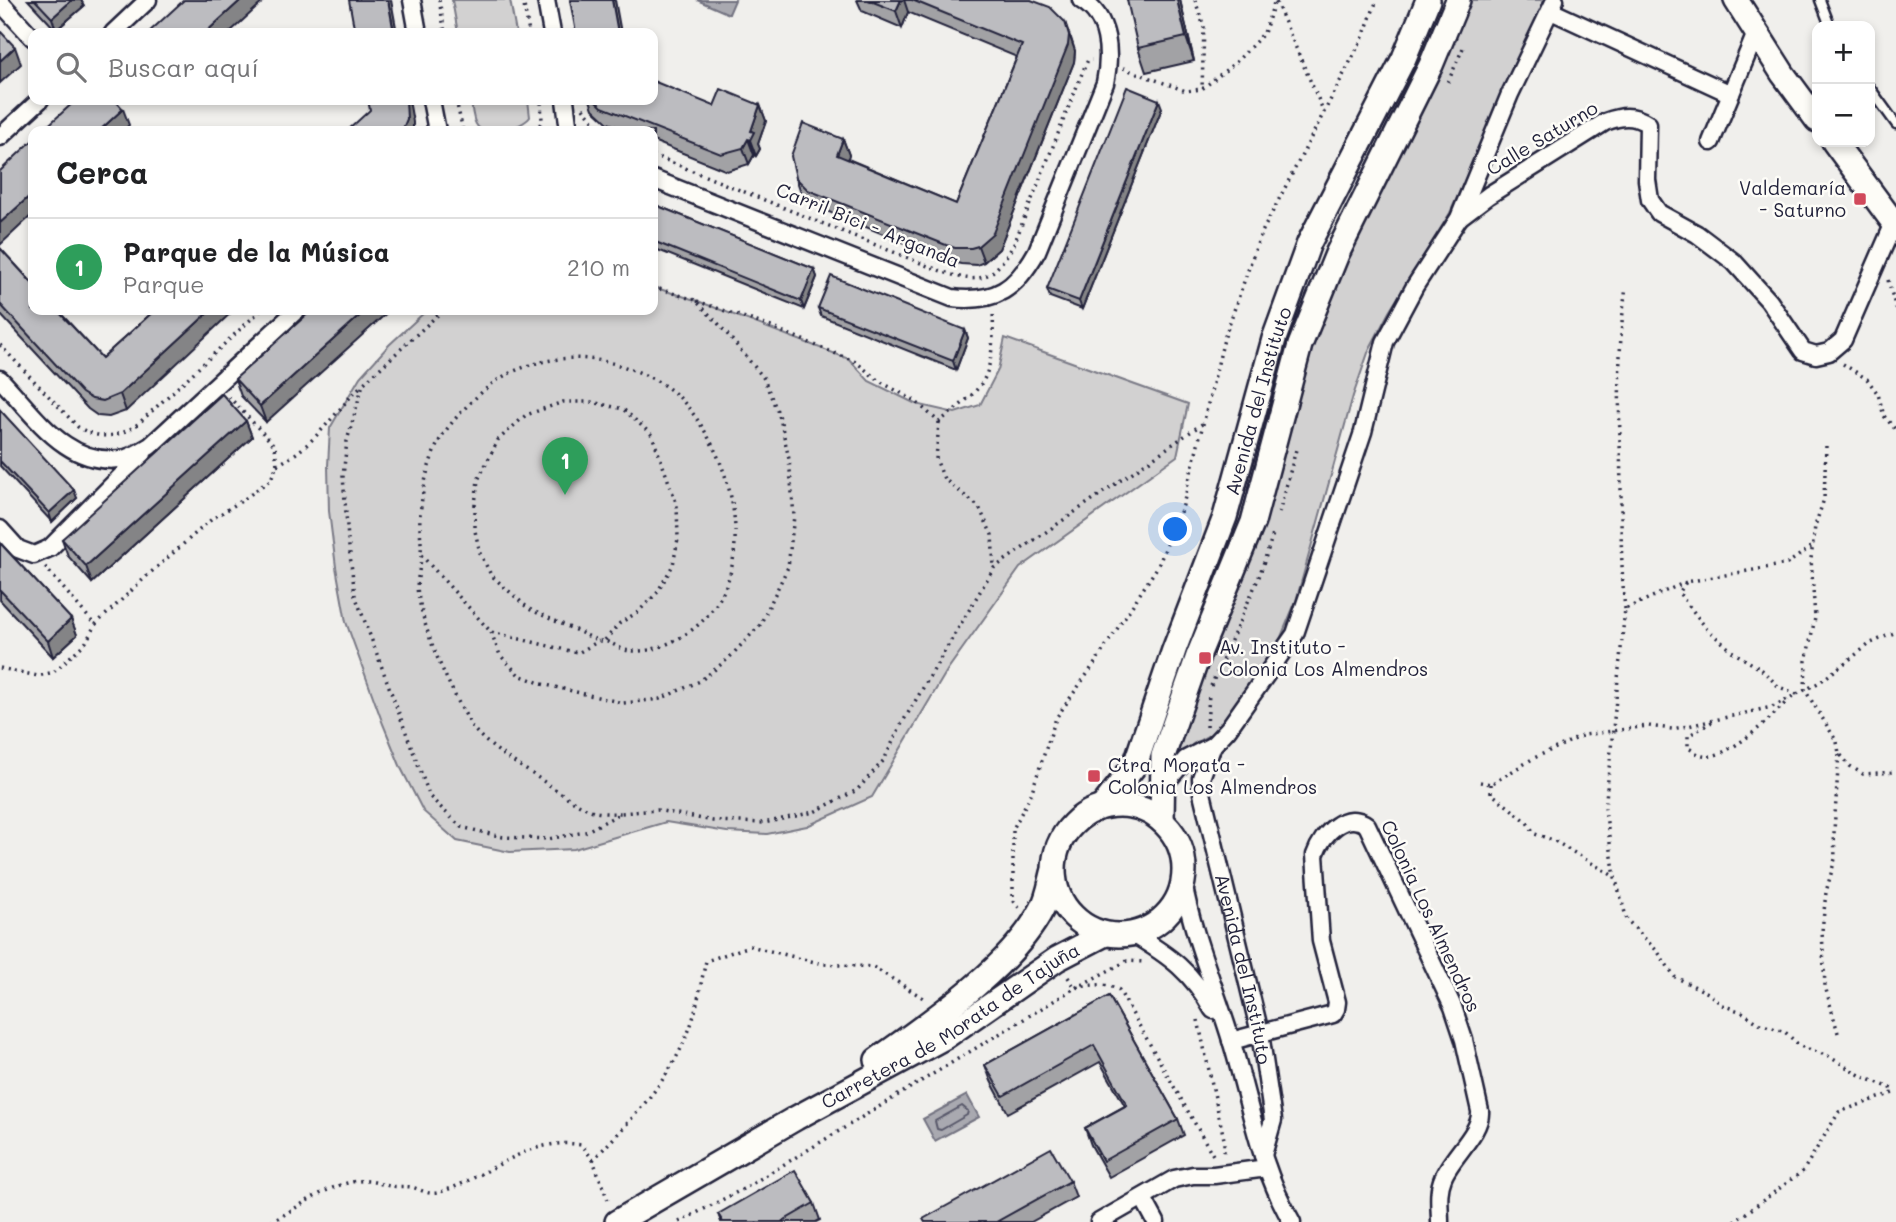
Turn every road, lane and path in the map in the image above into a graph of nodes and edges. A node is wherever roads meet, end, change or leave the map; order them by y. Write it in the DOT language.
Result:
graph roads {
  1 [pos="148,0"];
  2 [pos="412,0"];
  3 [pos="439,0"];
  4 [pos="523,0"];
  5 [pos="546,0"];
  6 [pos="1081,0"];
  7 [pos="1195,0"];
  8 [pos="1428,0"];
  9 [pos="1458,0"];
  10 [pos="1737,0"];
  11 [pos="1820,0"];
  12 [pos="0,2"];
  13 [pos="1553,6"];
  14 [pos="1828,21"];
  15 [pos="118,28"];
  16 [pos="417,28"];
  17 [pos="444,28"];
  18 [pos="528,28"];
  19 [pos="551,28"];
  20 [pos="28,33"];
  21 [pos="1756,33"];
  22 [pos="1109,62"];
  23 [pos="1202,89"];
  24 [pos="1731,94"];
  25 [pos="1875,95"];
  26 [pos="34,105"];
  27 [pos="432,105"];
  28 [pos="457,105"];
  29 [pos="541,105"];
  30 [pos="566,105"];
  31 [pos="1324,110"];
  32 [pos="1812,113"];
  33 [pos="1896,124"];
  34 [pos="436,126"];
  35 [pos="462,126"];
  36 [pos="539,126"];
  37 [pos="568,126"];
  38 [pos="0,136"];
  39 [pos="1711,142"];
  40 [pos="1838,147"];
  41 [pos="658,157"];
  42 [pos="658,181"];
  43 [pos="1459,218"];
  44 [pos="1895,225"];
  45 [pos="1626,288"];
  46 [pos="658,289"];
  47 [pos="993,296"];
  48 [pos="695,300"];
  49 [pos="256,315"];
  50 [pos="292,315"];
  51 [pos="438,315"];
  52 [pos="0,345"];
  53 [pos="1829,352"];
  54 [pos="0,379"];
  55 [pos="363,384"];
  56 [pos="216,385"];
  57 [pos="939,422"];
  58 [pos="1203,423"];
  59 [pos="1896,430"];
  60 [pos="150,446"];
  61 [pos="1826,446"];
  62 [pos="277,465"];
  63 [pos="0,529"];
  64 [pos="1812,546"];
  65 [pos="34,555"];
  66 [pos="421,555"];
  67 [pos="994,568"];
  68 [pos="1686,582"];
  69 [pos="1625,609"];
  70 [pos="95,625"];
  71 [pos="491,632"];
  72 [pos="1896,632"];
  73 [pos="605,640"];
  74 [pos="599,641"];
  75 [pos="0,668"];
  76 [pos="1805,690"];
  77 [pos="1797,694"];
  78 [pos="1790,699"];
  79 [pos="1714,721"];
  80 [pos="1615,732"];
  81 [pos="1213,744"];
  82 [pos="1839,753"];
  83 [pos="1896,772"];
  84 [pos="1480,782"];
  85 [pos="1491,784"];
  86 [pos="1163,786"];
  87 [pos="1102,807"];
  88 [pos="621,813"];
  89 [pos="1162,821"];
  90 [pos="1053,873"];
  91 [pos="1615,877"];
  92 [pos="1183,882"];
  93 [pos="1105,934"];
  94 [pos="1133,934"];
  95 [pos="927,1001"];
  96 [pos="1195,1008"];
  97 [pos="1261,1033"];
  98 [pos="1838,1033"];
  99 [pos="1231,1041"];
  100 [pos="1896,1091"];
  101 [pos="796,1118"];
  102 [pos="593,1160"];
  103 [pos="1265,1161"];
  104 [pos="1143,1198"];
  105 [pos="620,1220"];
  106 [pos="271,1222"];
  107 [pos="679,1222"];
  108 [pos="1100,1222"];
  109 [pos="1156,1222"];
  110 [pos="1292,1222"];
  111 [pos="1440,1222"];
  112 [pos="1734,1222"];
  1 -- 15 [label="street"];
  2 -- 16 [label="street"];
  3 -- 17 [label="path"];
  4 -- 18 [label="path"];
  5 -- 19 [label="street"];
  6 -- 22 [label="street"];
  7 -- 23 [label="path"];
  8 -- 87 [label="main road, Avenida del Instituto"];
  9 -- 86 [label="main road, Avenida del Instituto"];
  10 -- 21 [label="main road"];
  11 -- 14 [label="lane"];
  12 -- 20 [label="street"];
  13 -- 24 [label="street"];
  13 -- 43 [label="street, Avenida del Instituto"];
  21 -- 24 [label="street"];
  21 -- 32 [label="main road"];
  22 -- 23 [label="path"];
  22 -- 41 [label="path, Carril Bici - Arganda"];
  22 -- 47 [label="street"];
  23 -- 31 [label="path"];
  24 -- 39 [label="street"];
  25 -- 33 [label="lane"];
  26 -- 38 [label="street"];
  27 -- 34 [label="street"];
  28 -- 35 [label="path"];
  29 -- 36 [label="path"];
  30 -- 37 [label="street"];
  40 -- 44 [label="main road"];
  42 -- 47 [label="street"];
  43 -- 53 [label="street, Calle Saturno"];
  43 -- 81 [label="street, Avenida del Instituto"];
  44 -- 53 [label="street"];
  45 -- 69 [label="path"];
  46 -- 48 [label="path"];
  47 -- 57 [label="path"];
  48 -- 57 [label="path"];
  48 -- 71 [label="path"];
  49 -- 52 [label="path"];
  50 -- 56 [label="street"];
  51 -- 55 [label="path"];
  53 -- 59 [label="path"];
  54 -- 60 [label="street"];
  55 -- 62 [label="path"];
  55 -- 88 [label="path"];
  56 -- 60 [label="street"];
  56 -- 62 [label="path"];
  57 -- 67 [label="path"];
  58 -- 67 [label="path"];
  60 -- 65 [label="street"];
  61 -- 64 [label="path"];
  62 -- 70 [label="path"];
  63 -- 65 [label="street"];
  64 -- 68 [label="path"];
  64 -- 76 [label="path"];
  65 -- 70 [label="path"];
  66 -- 71 [label="path"];
  66 -- 73 [label="path"];
  66 -- 88 [label="path"];
  67 -- 88 [label="path"];
  68 -- 69 [label="path"];
  68 -- 77 [label="path"];
  69 -- 80 [label="path"];
  70 -- 75 [label="path"];
  71 -- 74 [label="path"];
  72 -- 76 [label="path"];
  73 -- 74 [label="path"];
  73 -- 74 [label="path"];
  76 -- 77 [label="path"];
  76 -- 82 [label="path"];
  77 -- 78 [label="path"];
  78 -- 79 [label="path"];
  78 -- 79 [label="path"];
  79 -- 80 [label="path"];
  80 -- 85 [label="path"];
  80 -- 91 [label="path"];
  81 -- 86 [label="street, Avenida del Instituto"];
  81 -- 97 [label="street, Avenida del Instituto"];
  82 -- 83 [label="path"];
  82 -- 98 [label="path"];
  84 -- 85 [label="path"];
  85 -- 91 [label="path"];
  86 -- 89 [label="main road, Avenida del Instituto"];
  87 -- 89 [label="main road"];
  87 -- 90 [label="main road"];
  89 -- 92 [label="main road"];
  90 -- 93 [label="main road"];
  90 -- 101 [label="main road, Carretera de Morata de Tajuña"];
  91 -- 100 [label="path"];
  92 -- 94 [label="main road"];
  92 -- 99 [label="street, Avenida del Instituto"];
  93 -- 94 [label="main road"];
  93 -- 101 [label="main road, Carretera de Morata de Tajuña"];
  94 -- 99 [label="street, Avenida del Instituto"];
  95 -- 102 [label="path"];
  96 -- 107 [label="path"];
  97 -- 99 [label="street, Colonia Los Almendros"];
  97 -- 103 [label="street, Avenida del Instituto"];
  97 -- 111 [label="street, Colonia Los Almendros"];
  99 -- 103 [label="street, Avenida del Instituto"];
  100 -- 112 [label="path"];
  101 -- 105 [label="main road, Carretera de Morata de Tajuña"];
  102 -- 105 [label="path"];
  102 -- 106 [label="path"];
  103 -- 104 [label="street"];
  103 -- 110 [label="street, Avenida del Instituto"];
  104 -- 108 [label="street"];
  104 -- 109 [label="street"];
}
